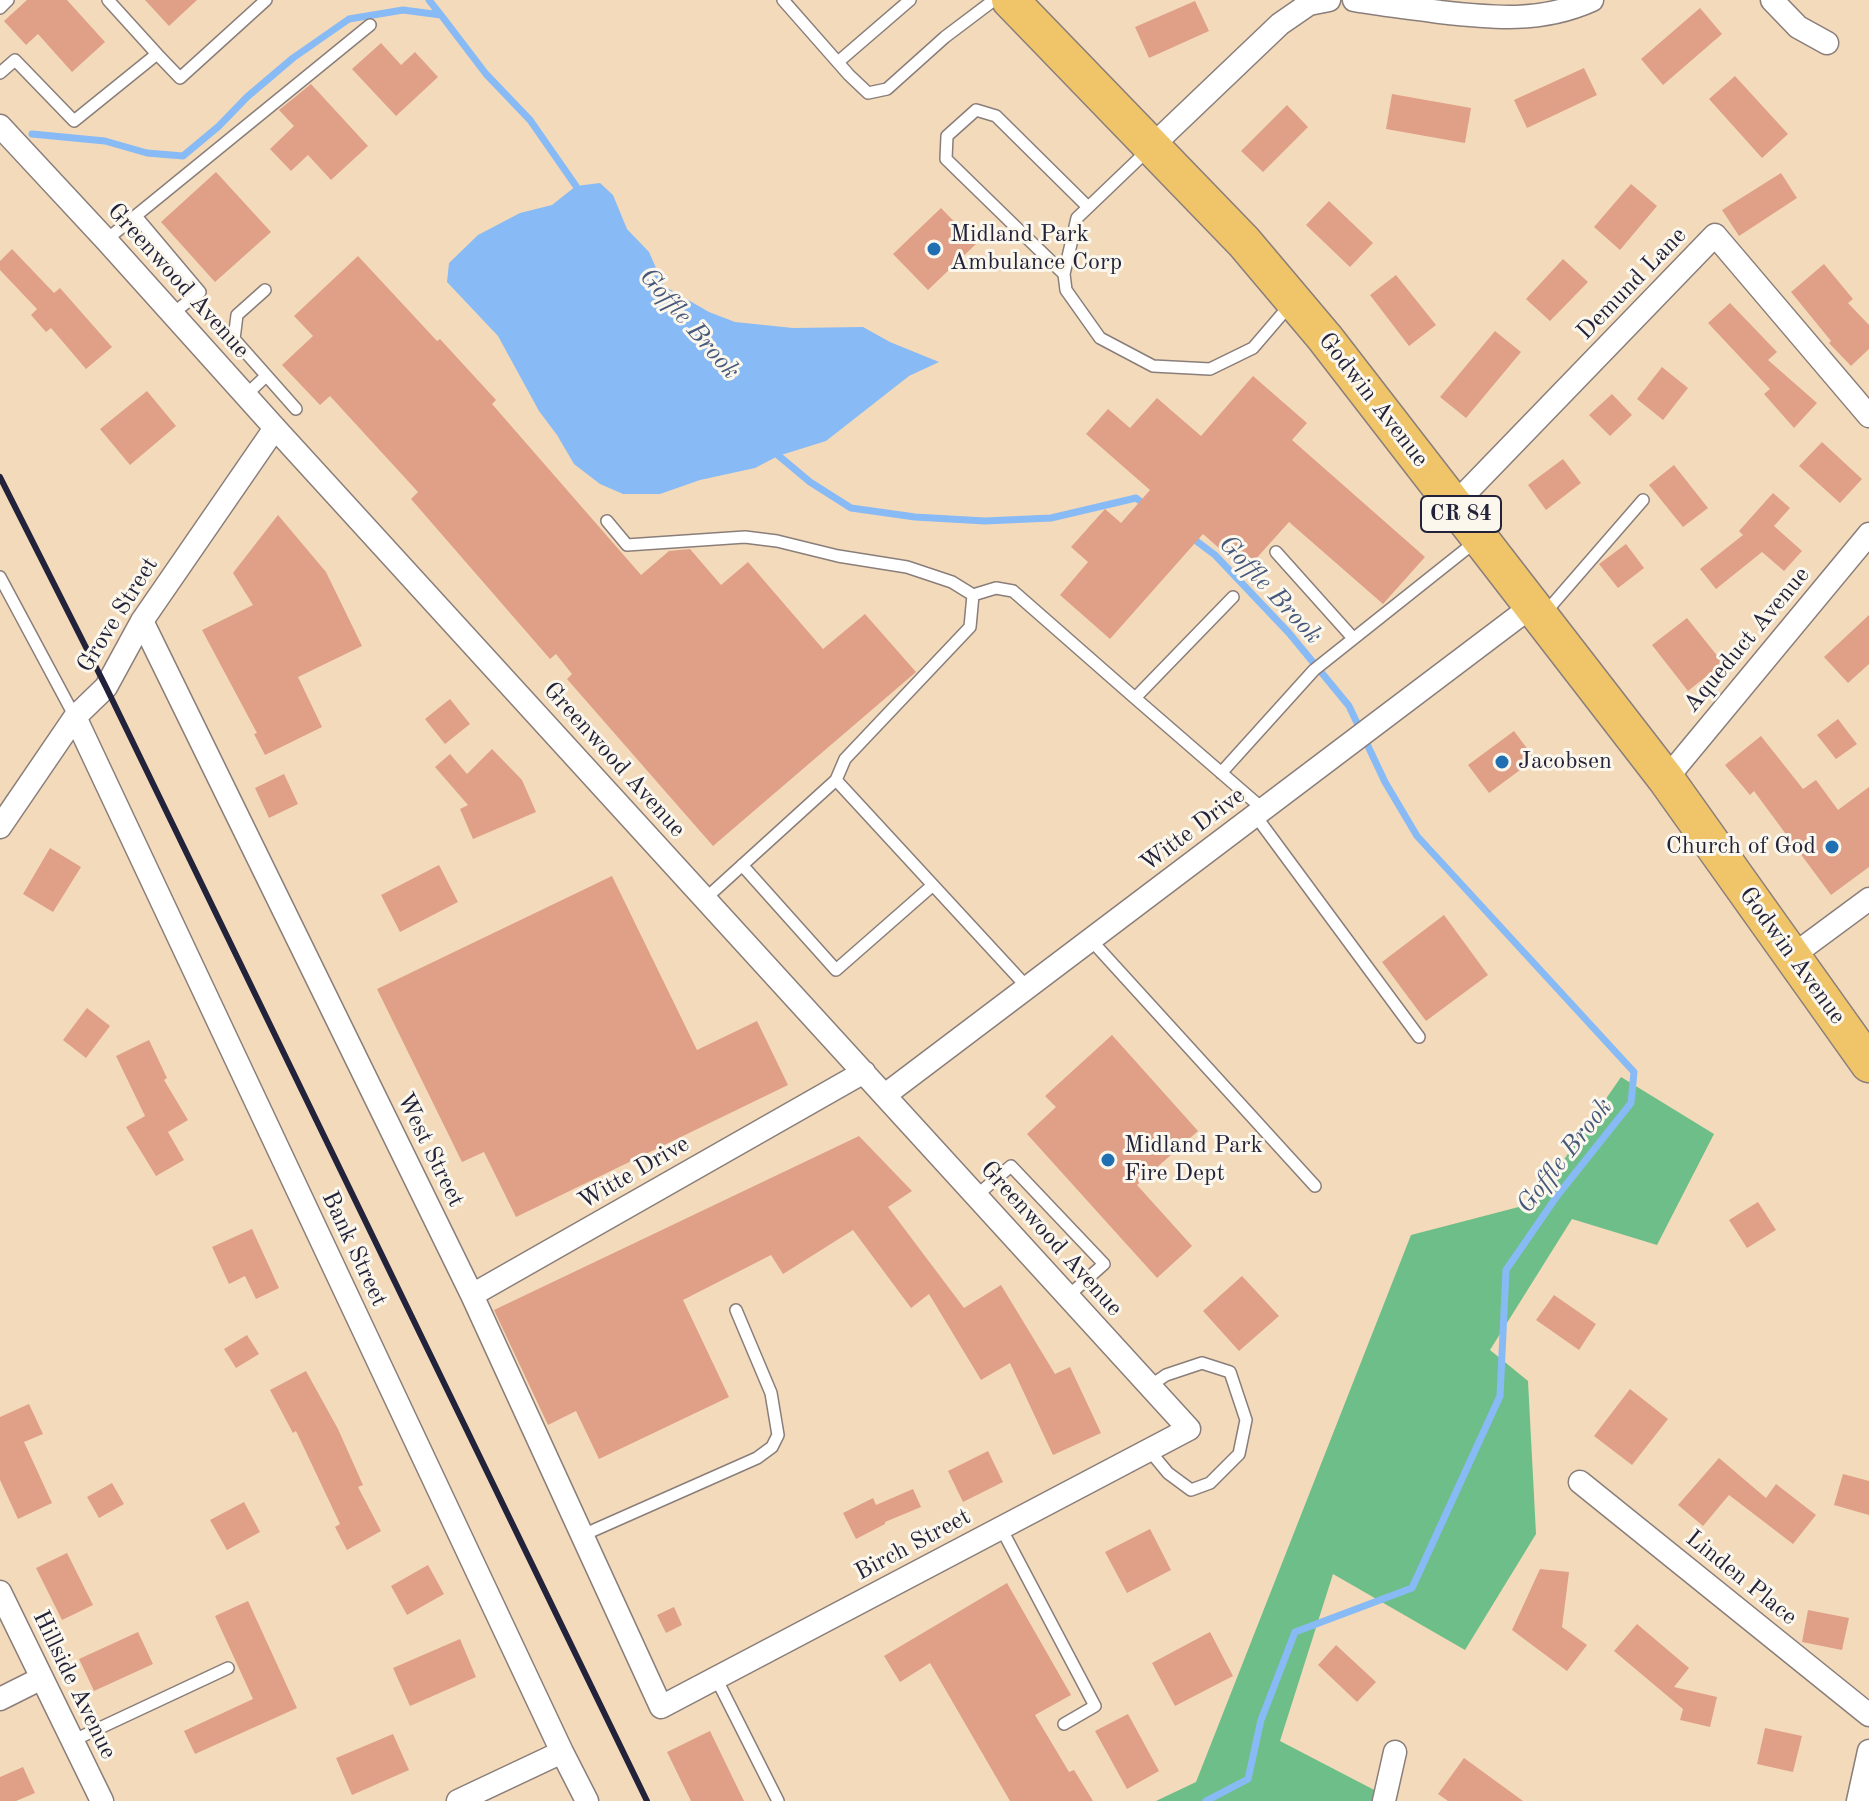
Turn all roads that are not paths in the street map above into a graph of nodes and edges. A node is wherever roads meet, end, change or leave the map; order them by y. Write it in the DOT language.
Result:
graph roads {
  1 [pos="8,0"];
  2 [pos="108,0"];
  3 [pos="266,0"];
  4 [pos="783,0"];
  5 [pos="910,0"];
  6 [pos="994,0"];
  7 [pos="1010,0"];
  8 [pos="1329,0"];
  9 [pos="1354,0"];
  10 [pos="1592,0"];
  11 [pos="1772,0"];
  12 [pos="0,8"];
  13 [pos="370,25"];
  14 [pos="1827,43"];
  15 [pos="157,54"];
  16 [pos="838,62"];
  17 [pos="0,73"];
  18 [pos="0,126"];
  19 [pos="1151,147"];
  20 [pos="1088,207"];
  21 [pos="136,216"];
  22 [pos="106,240"];
  23 [pos="1064,274"];
  24 [pos="265,290"];
  25 [pos="1293,300"];
  26 [pos="172,314"];
  27 [pos="266,376"];
  28 [pos="246,395"];
  29 [pos="296,409"];
  30 [pos="1869,416"];
  31 [pos="275,428"];
  32 [pos="1643,500"];
  33 [pos="1454,505"];
  34 [pos="607,521"];
  35 [pos="1869,534"];
  36 [pos="1480,538"];
  37 [pos="1276,552"];
  38 [pos="0,577"];
  39 [pos="973,595"];
  40 [pos="1233,597"];
  41 [pos="1536,612"];
  42 [pos="142,621"];
  43 [pos="1353,638"];
  44 [pos="1135,698"];
  45 [pos="75,717"];
  46 [pos="1221,773"];
  47 [pos="1666,779"];
  48 [pos="836,780"];
  49 [pos="1259,812"];
  50 [pos="0,827"];
  51 [pos="742,865"];
  52 [pos="933,885"];
  53 [pos="705,899"];
  54 [pos="1869,899"];
  55 [pos="1090,939"];
  56 [pos="1792,956"];
  57 [pos="1027,987"];
  58 [pos="1419,1037"];
  59 [pos="1869,1064"];
  60 [pos="864,1072"];
  61 [pos="885,1095"];
  62 [pos="1315,1186"];
  63 [pos="976,1196"];
  64 [pos="472,1295"];
  65 [pos="1068,1296"];
  66 [pos="736,1310"];
  67 [pos="1150,1386"];
  68 [pos="1189,1429"];
  69 [pos="1149,1450"];
  70 [pos="1580,1482"];
  71 [pos="1001,1528"];
  72 [pos="583,1535"];
  73 [pos="0,1592"];
  74 [pos="228,1668"];
  75 [pos="42,1678"];
  76 [pos="716,1678"];
  77 [pos="0,1699"];
  78 [pos="661,1707"];
  79 [pos="1869,1715"];
  80 [pos="1064,1724"];
  81 [pos="72,1741"];
  82 [pos="1869,1751"];
  83 [pos="562,1752"];
  84 [pos="1395,1752"];
  85 [pos="102,1801"];
  86 [pos="458,1801"];
  87 [pos="587,1801"];
  88 [pos="778,1801"];
  89 [pos="1384,1801"];
  90 [pos="1858,1801"];
  1 -- 12 [label="lane"];
  2 -- 15 [label="lane"];
  3 -- 15 [label="lane"];
  4 -- 16 [label="lane"];
  5 -- 16 [label="lane"];
  6 -- 16 [label="lane"];
  7 -- 19 [label="main road, Godwin Avenue / CR 84"];
  8 -- 19 [label="street"];
  9 -- 10 [label="street"];
  11 -- 14 [label="street"];
  13 -- 21 [label="lane"];
  15 -- 17 [label="lane"];
  18 -- 22 [label="street, Greenwood Avenue"];
  19 -- 20 [label="lane"];
  19 -- 25 [label="main road, Godwin Avenue / CR 84"];
  20 -- 23 [label="lane"];
  20 -- 23 [label="lane"];
  21 -- 22 [label="lane"];
  21 -- 26 [label="lane"];
  22 -- 26 [label="street, Greenwood Avenue"];
  23 -- 25 [label="lane"];
  24 -- 27 [label="lane"];
  25 -- 33 [label="main road, Godwin Avenue / CR 84"];
  26 -- 28 [label="street, Greenwood Avenue"];
  27 -- 28 [label="lane"];
  27 -- 29 [label="lane"];
  28 -- 31 [label="street, Greenwood Avenue"];
  30 -- 33 [label="street, Demund Lane"];
  31 -- 42 [label="street, Grove Street"];
  31 -- 53 [label="street, Greenwood Avenue"];
  32 -- 41 [label="lane"];
  33 -- 36 [label="main road, Godwin Avenue / CR 84"];
  34 -- 39 [label="lane"];
  35 -- 47 [label="street, Aqueduct Avenue"];
  36 -- 41 [label="main road, Godwin Avenue / CR 84"];
  36 -- 43 [label="lane"];
  37 -- 43 [label="lane"];
  38 -- 45 [label="lane"];
  39 -- 44 [label="lane"];
  39 -- 48 [label="lane"];
  40 -- 44 [label="lane"];
  41 -- 47 [label="main road, Godwin Avenue / CR 84"];
  41 -- 49 [label="street, Witte Drive"];
  42 -- 45 [label="street, Grove Street"];
  42 -- 64 [label="street, West Street"];
  43 -- 46 [label="lane"];
  44 -- 46 [label="lane"];
  45 -- 50 [label="street, Grove Street"];
  45 -- 83 [label="street, Bank Street"];
  46 -- 49 [label="lane"];
  47 -- 56 [label="main road, Godwin Avenue / CR 84"];
  48 -- 51 [label="lane"];
  48 -- 52 [label="lane"];
  49 -- 55 [label="street, Witte Drive"];
  49 -- 58 [label="lane"];
  51 -- 52 [label="lane"];
  51 -- 53 [label="lane"];
  52 -- 57 [label="lane"];
  53 -- 60 [label="street, Greenwood Avenue"];
  54 -- 56 [label="street"];
  55 -- 57 [label="street, Witte Drive"];
  55 -- 62 [label="lane"];
  56 -- 59 [label="main road, Godwin Avenue / CR 84"];
  57 -- 61 [label="street, Witte Drive"];
  60 -- 61 [label="street, Greenwood Avenue"];
  60 -- 64 [label="street, Witte Drive"];
  61 -- 63 [label="street, Greenwood Avenue"];
  63 -- 65 [label="street, Greenwood Avenue"];
  63 -- 65 [label="lane"];
  64 -- 72 [label="street, West Street"];
  65 -- 67 [label="street, Greenwood Avenue"];
  66 -- 72 [label="lane"];
  67 -- 68 [label="street, Greenwood Avenue"];
  67 -- 69 [label="lane"];
  68 -- 69 [label="street, Birch Street"];
  69 -- 71 [label="street, Birch Street"];
  70 -- 79 [label="street, Linden Place"];
  71 -- 76 [label="street, Birch Street"];
  71 -- 80 [label="lane"];
  72 -- 78 [label="street, West Street"];
  73 -- 75 [label="street, Hillside Avenue"];
  74 -- 81 [label="lane"];
  75 -- 77 [label="street"];
  75 -- 81 [label="street, Hillside Avenue"];
  76 -- 78 [label="street, Birch Street"];
  76 -- 88 [label="lane"];
  81 -- 85 [label="street, Hillside Avenue"];
  82 -- 90 [label="street"];
  83 -- 86 [label="street"];
  83 -- 87 [label="street, Bank Street"];
  84 -- 89 [label="street"];
}
